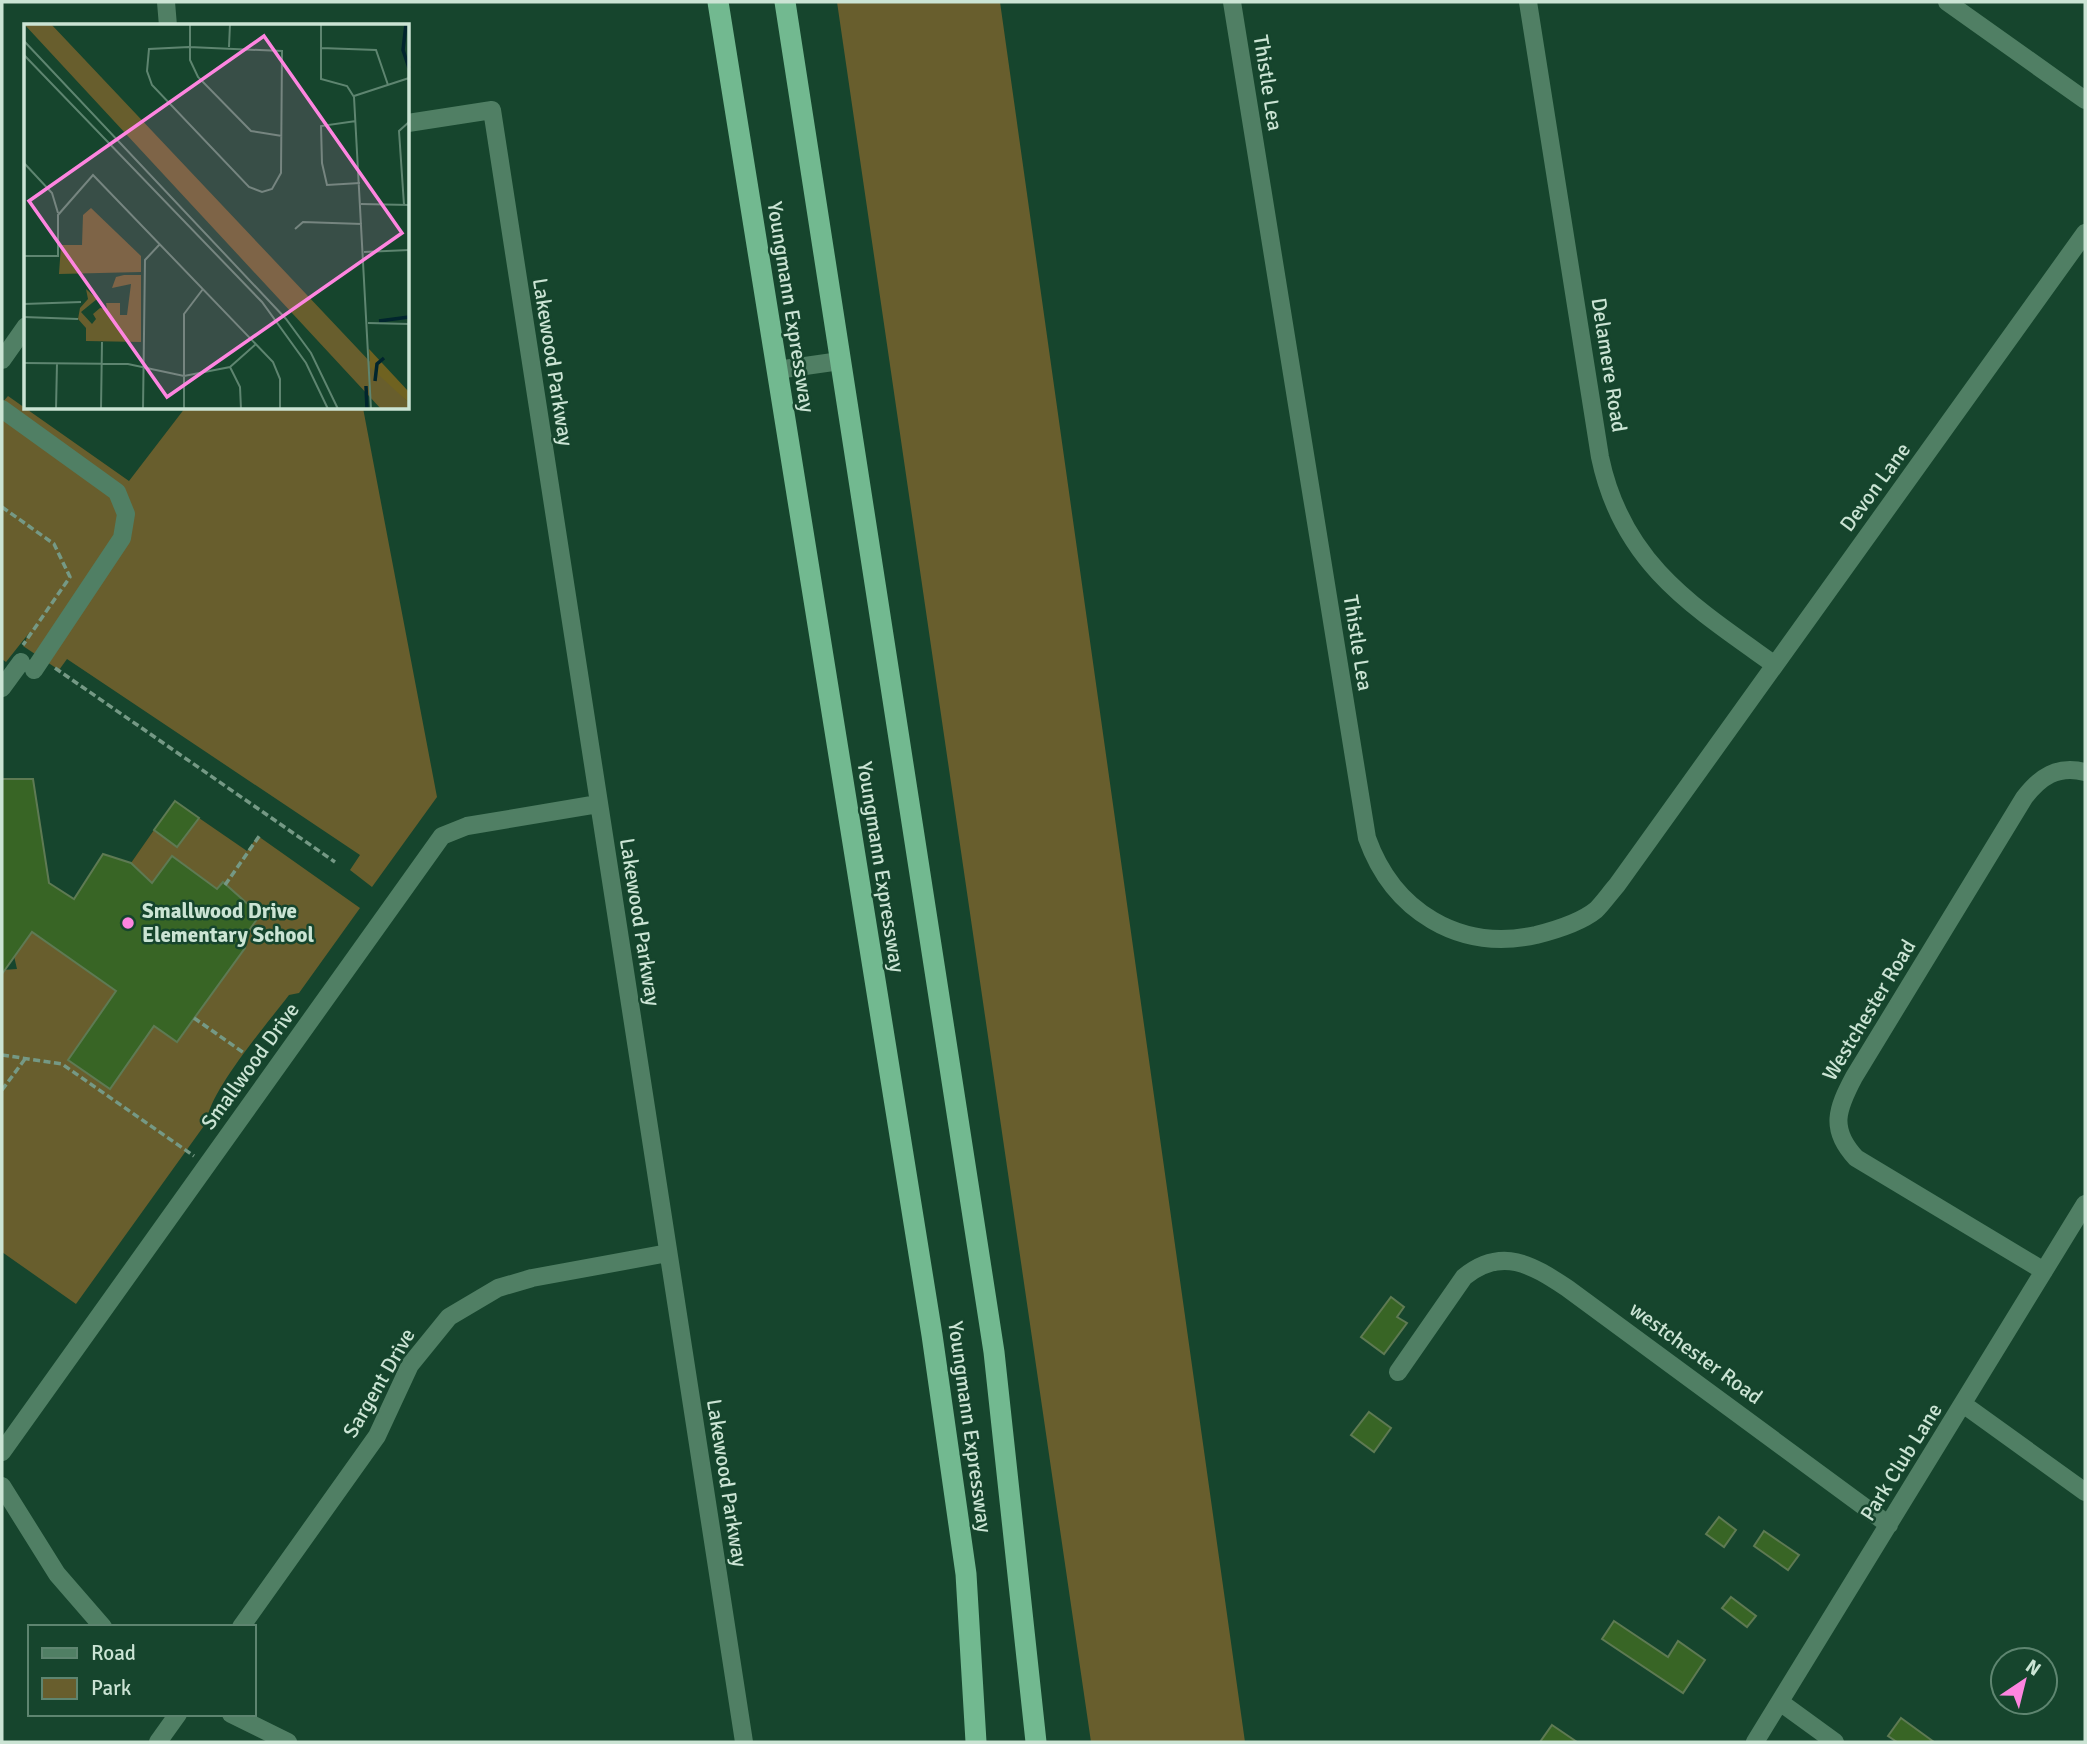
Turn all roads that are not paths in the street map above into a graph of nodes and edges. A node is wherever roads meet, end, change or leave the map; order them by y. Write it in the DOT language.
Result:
graph roads {
  1 [pos="166,2"];
  2 [pos="718,2"];
  3 [pos="785,2"];
  4 [pos="1232,2"];
  5 [pos="1528,2"];
  6 [pos="1947,2"];
  7 [pos="168,24"];
  8 [pos="2085,100"];
  9 [pos="410,123"];
  10 [pos="2085,233"];
  11 [pos="24,329"];
  12 [pos="2,360"];
  13 [pos="840,361"];
  14 [pos="777,370"];
  15 [pos="2,409"];
  16 [pos="1775,665"];
  17 [pos="2,688"];
  18 [pos="1702,767"];
  19 [pos="2085,772"];
  20 [pos="598,804"];
  21 [pos="2085,1205"];
  22 [pos="668,1253"];
  23 [pos="2045,1271"];
  24 [pos="1398,1372"];
  25 [pos="1963,1404"];
  26 [pos="2,1452"];
  27 [pos="2,1486"];
  28 [pos="2085,1492"];
  29 [pos="1889,1525"];
  30 [pos="101,1625"];
  31 [pos="242,1625"];
  32 [pos="1780,1702"];
  33 [pos="177,1716"];
  34 [pos="235,1716"];
  35 [pos="158,1742"];
  36 [pos="288,1742"];
  37 [pos="744,1742"];
  38 [pos="976,1742"];
  39 [pos="1036,1742"];
  40 [pos="1755,1742"];
  41 [pos="1835,1742"];
  1 -- 7 [label="street"];
  2 -- 14 [label="highway, Youngmann Expressway"];
  3 -- 13 [label="highway, Youngmann Expressway"];
  4 -- 18 [label="street, Thistle Lea"];
  5 -- 16 [label="street, Delamere Road"];
  6 -- 8 [label="street"];
  9 -- 20 [label="street, Lakewood Parkway"];
  10 -- 16 [label="street, Devon Lane"];
  11 -- 12 [label="street"];
  13 -- 14 [label="street"];
  13 -- 39 [label="highway, Youngmann Expressway"];
  14 -- 38 [label="highway, Youngmann Expressway"];
  15 -- 17 [label="street"];
  16 -- 18 [label="street, Devon Lane"];
  19 -- 23 [label="street, Westchester Road"];
  20 -- 22 [label="street, Lakewood Parkway"];
  20 -- 26 [label="street, Smallwood Drive"];
  21 -- 23 [label="street, Park Club Lane"];
  22 -- 31 [label="street, Sargent Drive"];
  22 -- 37 [label="street, Lakewood Parkway"];
  23 -- 25 [label="street, Park Club Lane"];
  24 -- 29 [label="street, westchester Road"];
  25 -- 28 [label="street"];
  25 -- 29 [label="street, Park Club Lane"];
  27 -- 30 [label="street"];
  29 -- 32 [label="street, Park Club Lane"];
  32 -- 40 [label="street, Park Club Lane"];
  32 -- 41 [label="street"];
  33 -- 35 [label="street"];
  34 -- 36 [label="street"];
}
